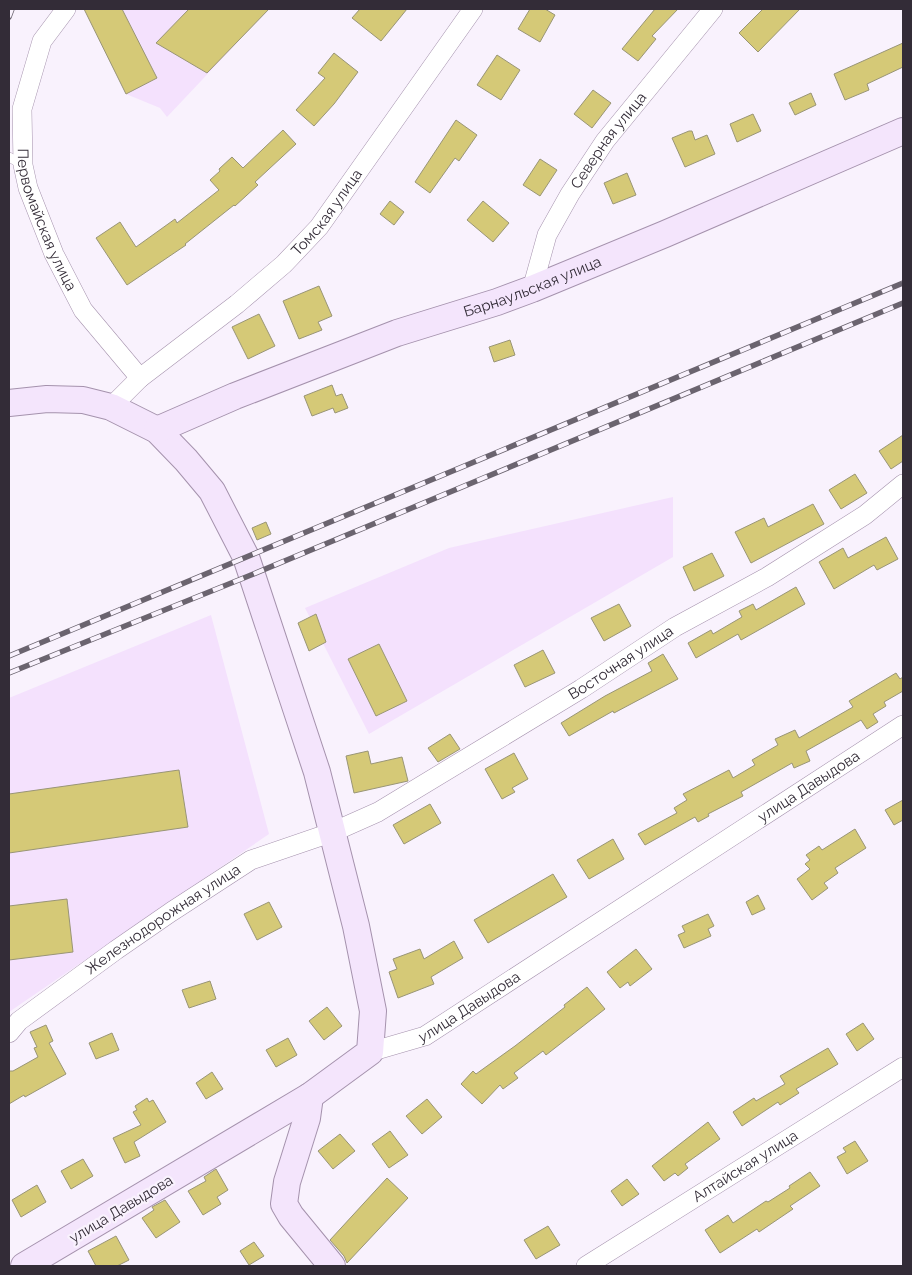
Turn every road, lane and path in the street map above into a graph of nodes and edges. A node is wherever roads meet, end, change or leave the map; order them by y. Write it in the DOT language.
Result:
graph roads {
  1 [pos="66,9"];
  2 [pos="473,9"];
  3 [pos="713,9"];
  4 [pos="903,131"];
  5 [pos="16,161"];
  6 [pos="532,289"];
  7 [pos="140,378"];
  8 [pos="9,403"];
  9 [pos="112,407"];
  10 [pos="157,430"];
  11 [pos="903,484"];
  12 [pos="903,725"];
  13 [pos="333,832"];
  14 [pos="9,1033"];
  15 [pos="370,1052"];
  16 [pos="903,1068"];
  17 [pos="310,1096"];
  18 [pos="24,1266"];
  19 [pos="332,1266"];
  20 [pos="586,1266"];
  1 -- 5 [label="street, Первомайская улица"];
  2 -- 7 [label="street, Томская улица"];
  3 -- 6 [label="street, Северная улица"];
  4 -- 6 [label="main road, Барнаульская улица"];
  5 -- 7 [label="street, Первомайская улица"];
  6 -- 10 [label="main road, Барнаульская улица"];
  7 -- 9 [label="street"];
  8 -- 9 [label="main road"];
  9 -- 10 [label="main road"];
  10 -- 13 [label="main road"];
  11 -- 13 [label="street, Восточная улица"];
  12 -- 15 [label="street, улица Давыдова"];
  13 -- 14 [label="street, Железнодорожная улица"];
  13 -- 15 [label="main road"];
  15 -- 17 [label="main road, улица Давыдова"];
  16 -- 20 [label="street, Алтайская улица"];
  17 -- 18 [label="main road, улица Давыдова"];
  17 -- 19 [label="main road"];
}
